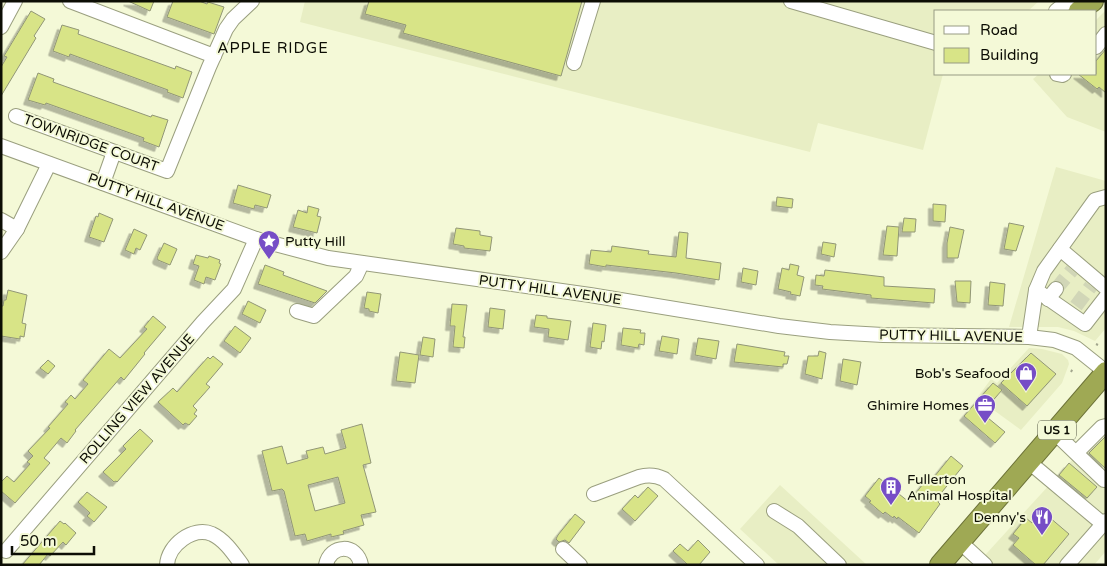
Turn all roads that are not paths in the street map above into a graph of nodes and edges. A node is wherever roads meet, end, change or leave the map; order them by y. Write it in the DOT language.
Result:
graph roads {
  1 [pos="15,1"];
  2 [pos="70,1"];
  3 [pos="252,1"];
  4 [pos="593,1"];
  5 [pos="791,1"];
  6 [pos="1068,1"];
  7 [pos="1088,1"];
  8 [pos="1093,1"];
  9 [pos="1057,10"];
  10 [pos="1079,10"];
  11 [pos="1080,10"];
  12 [pos="1,27"];
  13 [pos="1106,34"];
  14 [pos="934,42"];
  15 [pos="1097,45"];
  16 [pos="214,56"];
  17 [pos="574,63"];
  18 [pos="16,116"];
  19 [pos="1,146"];
  20 [pos="114,152"];
  21 [pos="49,164"];
  22 [pos="103,183"];
  23 [pos="1106,197"];
  24 [pos="1,220"];
  25 [pos="17,229"];
  26 [pos="256,239"];
  27 [pos="1060,249"];
  28 [pos="1,252"];
  29 [pos="362,263"];
  30 [pos="1098,284"];
  31 [pos="1036,290"];
  32 [pos="1106,297"];
  33 [pos="296,311"];
  34 [pos="1029,337"];
  35 [pos="1106,372"];
  36 [pos="1106,426"];
  37 [pos="1054,432"];
  38 [pos="1077,452"];
  39 [pos="1029,462"];
  40 [pos="1104,480"];
  41 [pos="594,494"];
  42 [pos="774,511"];
  43 [pos="1104,522"];
  44 [pos="960,542"];
  45 [pos="564,550"];
  46 [pos="6,551"];
  47 [pos="1071,564"];
  48 [pos="167,565"];
  49 [pos="242,565"];
  50 [pos="326,565"];
  51 [pos="361,565"];
  52 [pos="580,565"];
  53 [pos="756,565"];
  54 [pos="839,565"];
  55 [pos="940,565"];
  56 [pos="985,565"];
  1 -- 12 [label="street"];
  2 -- 16 [label="street"];
  3 -- 16 [label="street"];
  4 -- 17 [label="street"];
  5 -- 14 [label="street"];
  6 -- 9 [label="street"];
  7 -- 10 [label="street"];
  8 -- 11 [label="highway"];
  13 -- 15 [label="street"];
  16 -- 20 [label="street, TOWNRIDGE COURT"];
  18 -- 20 [label="street, TOWNRIDGE COURT"];
  19 -- 21 [label="street, PUTTY HILL AVENUE"];
  20 -- 22 [label="street"];
  21 -- 22 [label="street, PUTTY HILL AVENUE"];
  21 -- 25 [label="street"];
  22 -- 26 [label="street, PUTTY HILL AVENUE"];
  23 -- 27 [label="street"];
  24 -- 25 [label="street"];
  25 -- 28 [label="street"];
  26 -- 29 [label="street, PUTTY HILL AVENUE"];
  26 -- 46 [label="street, ROLLING VIEW AVENUE"];
  27 -- 30 [label="street"];
  27 -- 31 [label="street"];
  29 -- 33 [label="street"];
  29 -- 34 [label="street, PUTTY HILL AVENUE"];
  31 -- 32 [label="street"];
  31 -- 34 [label="street"];
  34 -- 35 [label="street, PUTTY HILL AVENUE"];
  35 -- 37 [label="highway, US 1"];
  36 -- 38 [label="street"];
  37 -- 38 [label="street"];
  37 -- 39 [label="highway, US 1"];
  38 -- 40 [label="street"];
  39 -- 43 [label="street"];
  39 -- 44 [label="highway, US 1"];
  41 -- 53 [label="street"];
  42 -- 54 [label="street"];
  43 -- 47 [label="street"];
  44 -- 55 [label="highway, US 1"];
  44 -- 56 [label="street"];
  45 -- 52 [label="street"];
  48 -- 49 [label="street"];
  50 -- 51 [label="street"];
}
